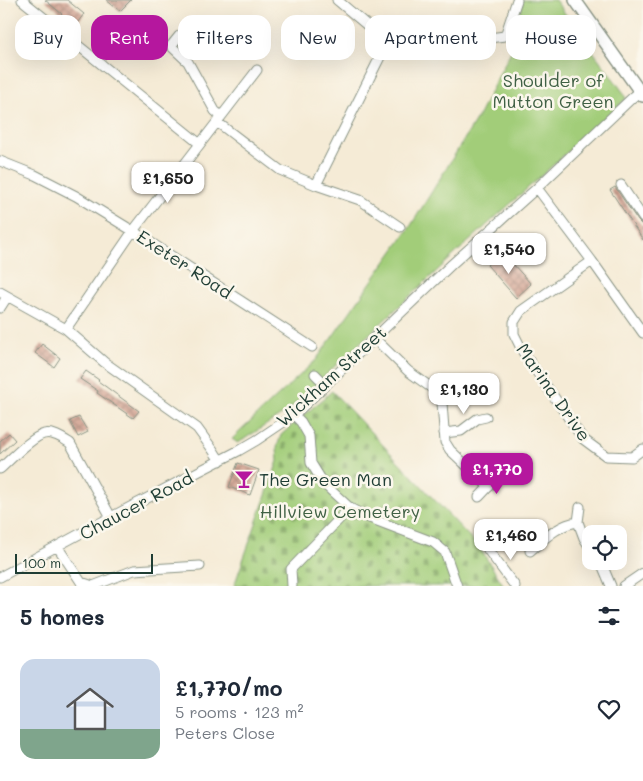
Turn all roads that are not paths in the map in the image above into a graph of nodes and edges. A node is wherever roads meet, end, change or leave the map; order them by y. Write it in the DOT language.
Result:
graph roads {
  1 [pos="22,0"];
  2 [pos="337,0"];
  3 [pos="517,0"];
  4 [pos="575,0"];
  5 [pos="178,37"];
  6 [pos="496,37"];
  7 [pos="178,53"];
  8 [pos="186,60"];
  9 [pos="257,70"];
  10 [pos="642,94"];
  11 [pos="219,119"];
  12 [pos="200,144"];
  13 [pos="0,161"];
  14 [pos="316,185"];
  15 [pos="621,185"];
  16 [pos="537,188"];
  17 [pos="643,218"];
  18 [pos="400,227"];
  19 [pos="133,231"];
  20 [pos="592,261"];
  21 [pos="4,294"];
  22 [pos="0,308"];
  23 [pos="66,329"];
  24 [pos="643,333"];
  25 [pos="374,338"];
  26 [pos="312,347"];
  27 [pos="315,374"];
  28 [pos="325,384"];
  29 [pos="294,414"];
  30 [pos="486,417"];
  31 [pos="444,433"];
  32 [pos="643,450"];
  33 [pos="220,461"];
  34 [pos="520,461"];
  35 [pos="0,469"];
  36 [pos="489,487"];
  37 [pos="480,497"];
  38 [pos="580,507"];
  39 [pos="350,508"];
  40 [pos="111,517"];
  41 [pos="578,522"];
  42 [pos="582,533"];
  43 [pos="57,546"];
  44 [pos="488,550"];
  45 [pos="530,551"];
  46 [pos="200,566"];
  47 [pos="604,570"];
  48 [pos="643,574"];
  49 [pos="0,578"];
  50 [pos="80,584"];
  51 [pos="292,586"];
  52 [pos="456,586"];
  53 [pos="515,586"];
  54 [pos="611,586"];
  55 [pos="624,586"];
  1 -- 12 [label="street"];
  2 -- 14 [label="street"];
  3 -- 6 [label="street"];
  4 -- 10 [label="main road"];
  5 -- 7 [label="street"];
  8 -- 11 [label="street"];
  9 -- 11 [label="street"];
  10 -- 16 [label="street, Wickham Street"];
  11 -- 12 [label="street"];
  11 -- 14 [label="street"];
  12 -- 19 [label="street"];
  13 -- 19 [label="street, Exeter Road"];
  14 -- 18 [label="street"];
  15 -- 17 [label="street"];
  16 -- 20 [label="street"];
  16 -- 25 [label="street, Wickham Street"];
  19 -- 23 [label="street"];
  19 -- 26 [label="street, Exeter Road"];
  20 -- 24 [label="street"];
  20 -- 32 [label="street, Marina Drive"];
  21 -- 22 [label="street"];
  21 -- 23 [label="street"];
  23 -- 33 [label="street"];
  25 -- 28 [label="street, Wickham Street"];
  25 -- 31 [label="street"];
  27 -- 28 [label="street"];
  28 -- 29 [label="street, Wickham Street"];
  29 -- 33 [label="street, Wickham Street"];
  29 -- 39 [label="street"];
  30 -- 31 [label="street"];
  31 -- 36 [label="street"];
  33 -- 40 [label="street, Chaucer Road"];
  34 -- 36 [label="street"];
  35 -- 40 [label="street"];
  36 -- 37 [label="street"];
  38 -- 41 [label="street"];
  39 -- 51 [label="street"];
  39 -- 52 [label="street"];
  40 -- 43 [label="street, Chaucer Road"];
  41 -- 42 [label="street"];
  41 -- 45 [label="street"];
  43 -- 49 [label="street, Chaucer Road"];
  43 -- 50 [label="street"];
  44 -- 53 [label="street"];
  46 -- 50 [label="street"];
  47 -- 54 [label="street"];
  48 -- 55 [label="street"];
}
